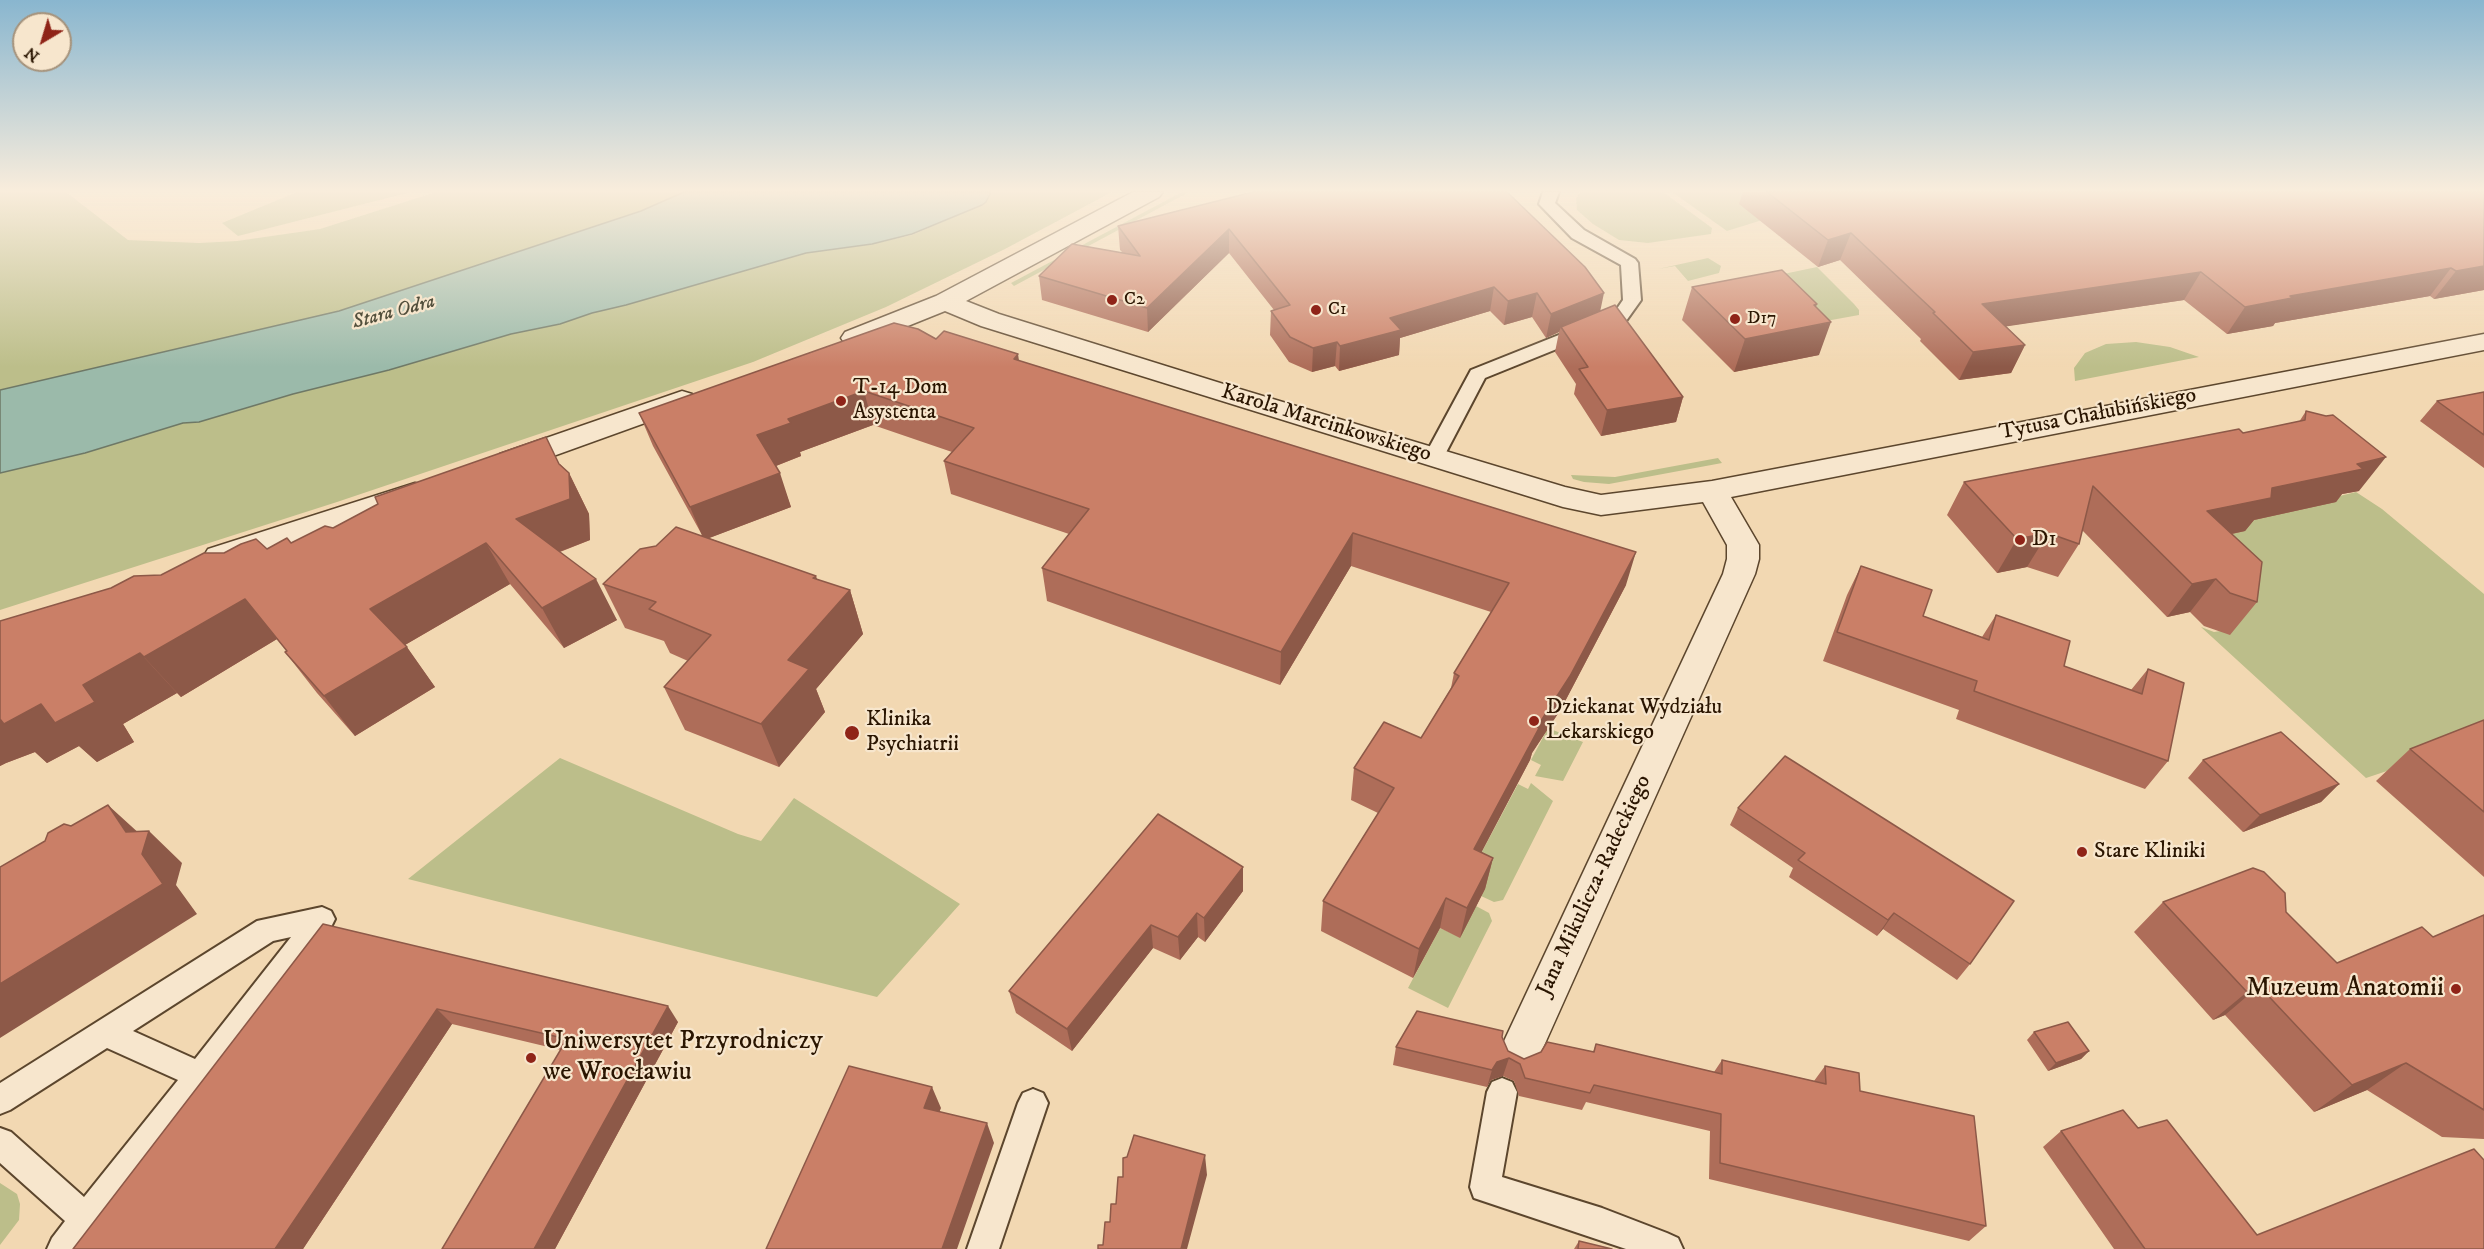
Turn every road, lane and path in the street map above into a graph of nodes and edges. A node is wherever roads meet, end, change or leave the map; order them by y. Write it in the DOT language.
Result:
graph roads {
  1 [pos="1042,250"];
  2 [pos="1607,250"];
  3 [pos="945,302"];
  4 [pos="2484,342"];
  5 [pos="831,346"];
  6 [pos="710,390"];
  7 [pos="1434,457"];
  8 [pos="488,469"];
  9 [pos="443,484"];
  10 [pos="1712,491"];
  11 [pos="195,565"];
  12 [pos="105,1033"];
  13 [pos="1519,1054"];
  14 [pos="199,1075"];
  15 [pos="1502,1092"];
  16 [pos="0,1100"];
  17 [pos="1032,1103"];
  18 [pos="0,1143"];
  19 [pos="86,1219"];
  20 [pos="63,1249"];
  21 [pos="983,1249"];
  22 [pos="1667,1249"];
  1 -- 3 [label="street"];
  2 -- 7 [label="lane"];
  3 -- 5 [label="street"];
  3 -- 7 [label="street, Karola Marcinkowskiego"];
  4 -- 10 [label="street, Tytusa Chałubińskiego"];
  6 -- 8 [label="street"];
  7 -- 10 [label="street, Karola Marcinkowskiego"];
  9 -- 11 [label="street"];
  10 -- 13 [label="street, Jana Mikulicza-Radeckiego"];
  12 -- 14 [label="lane"];
  12 -- 14 [label="lane"];
  12 -- 16 [label="lane"];
  14 -- 19 [label="lane"];
  15 -- 22 [label="lane"];
  17 -- 21 [label="lane"];
  18 -- 19 [label="lane"];
  19 -- 20 [label="lane"];
}
